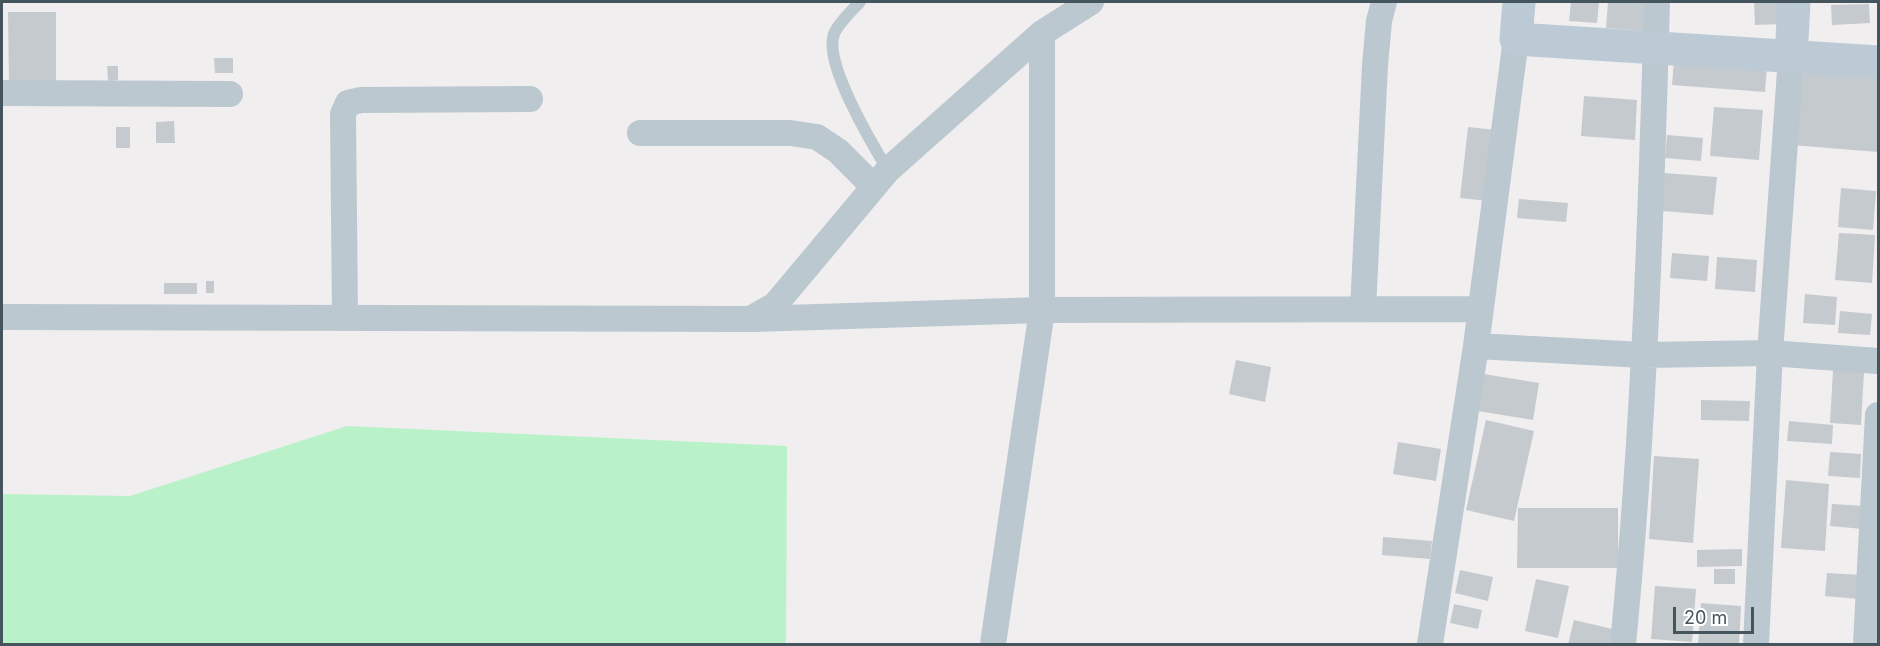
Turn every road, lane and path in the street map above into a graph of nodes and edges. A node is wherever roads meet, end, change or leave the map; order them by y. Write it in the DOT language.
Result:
graph roads {
  1 [pos="860,2"];
  2 [pos="1090,2"];
  3 [pos="1384,2"];
  4 [pos="1519,2"];
  5 [pos="1657,2"];
  6 [pos="1794,2"];
  7 [pos="1042,33"];
  8 [pos="1516,39"];
  9 [pos="1656,48"];
  10 [pos="1791,57"];
  11 [pos="1878,62"];
  12 [pos="2,93"];
  13 [pos="230,94"];
  14 [pos="530,99"];
  15 [pos="640,133"];
  16 [pos="881,178"];
  17 [pos="1363,309"];
  18 [pos="1480,309"];
  19 [pos="1042,310"];
  20 [pos="2,317"];
  21 [pos="345,318"];
  22 [pos="750,319"];
  23 [pos="1476,346"];
  24 [pos="1770,353"];
  25 [pos="1644,355"];
  26 [pos="1878,361"];
  27 [pos="1878,415"];
  28 [pos="993,645"];
  29 [pos="1430,645"];
  30 [pos="1623,645"];
  31 [pos="1756,645"];
  32 [pos="1866,645"];
  1 -- 16 [label="lane"];
  2 -- 7 [label="street"];
  3 -- 17 [label="street"];
  4 -- 8 [label="street"];
  5 -- 9 [label="street"];
  6 -- 10 [label="street"];
  7 -- 16 [label="street"];
  7 -- 19 [label="street"];
  8 -- 9 [label="street"];
  8 -- 18 [label="street"];
  9 -- 10 [label="street"];
  9 -- 25 [label="street"];
  10 -- 11 [label="street"];
  10 -- 24 [label="street"];
  12 -- 13 [label="street"];
  14 -- 21 [label="street"];
  15 -- 16 [label="street"];
  16 -- 22 [label="street"];
  17 -- 18 [label="street"];
  17 -- 19 [label="street"];
  18 -- 23 [label="street"];
  19 -- 22 [label="street"];
  19 -- 28 [label="street"];
  20 -- 21 [label="street"];
  21 -- 22 [label="street"];
  23 -- 25 [label="street"];
  23 -- 29 [label="street"];
  24 -- 25 [label="street"];
  24 -- 26 [label="street"];
  24 -- 31 [label="street"];
  25 -- 30 [label="street"];
  27 -- 32 [label="street"];
}
